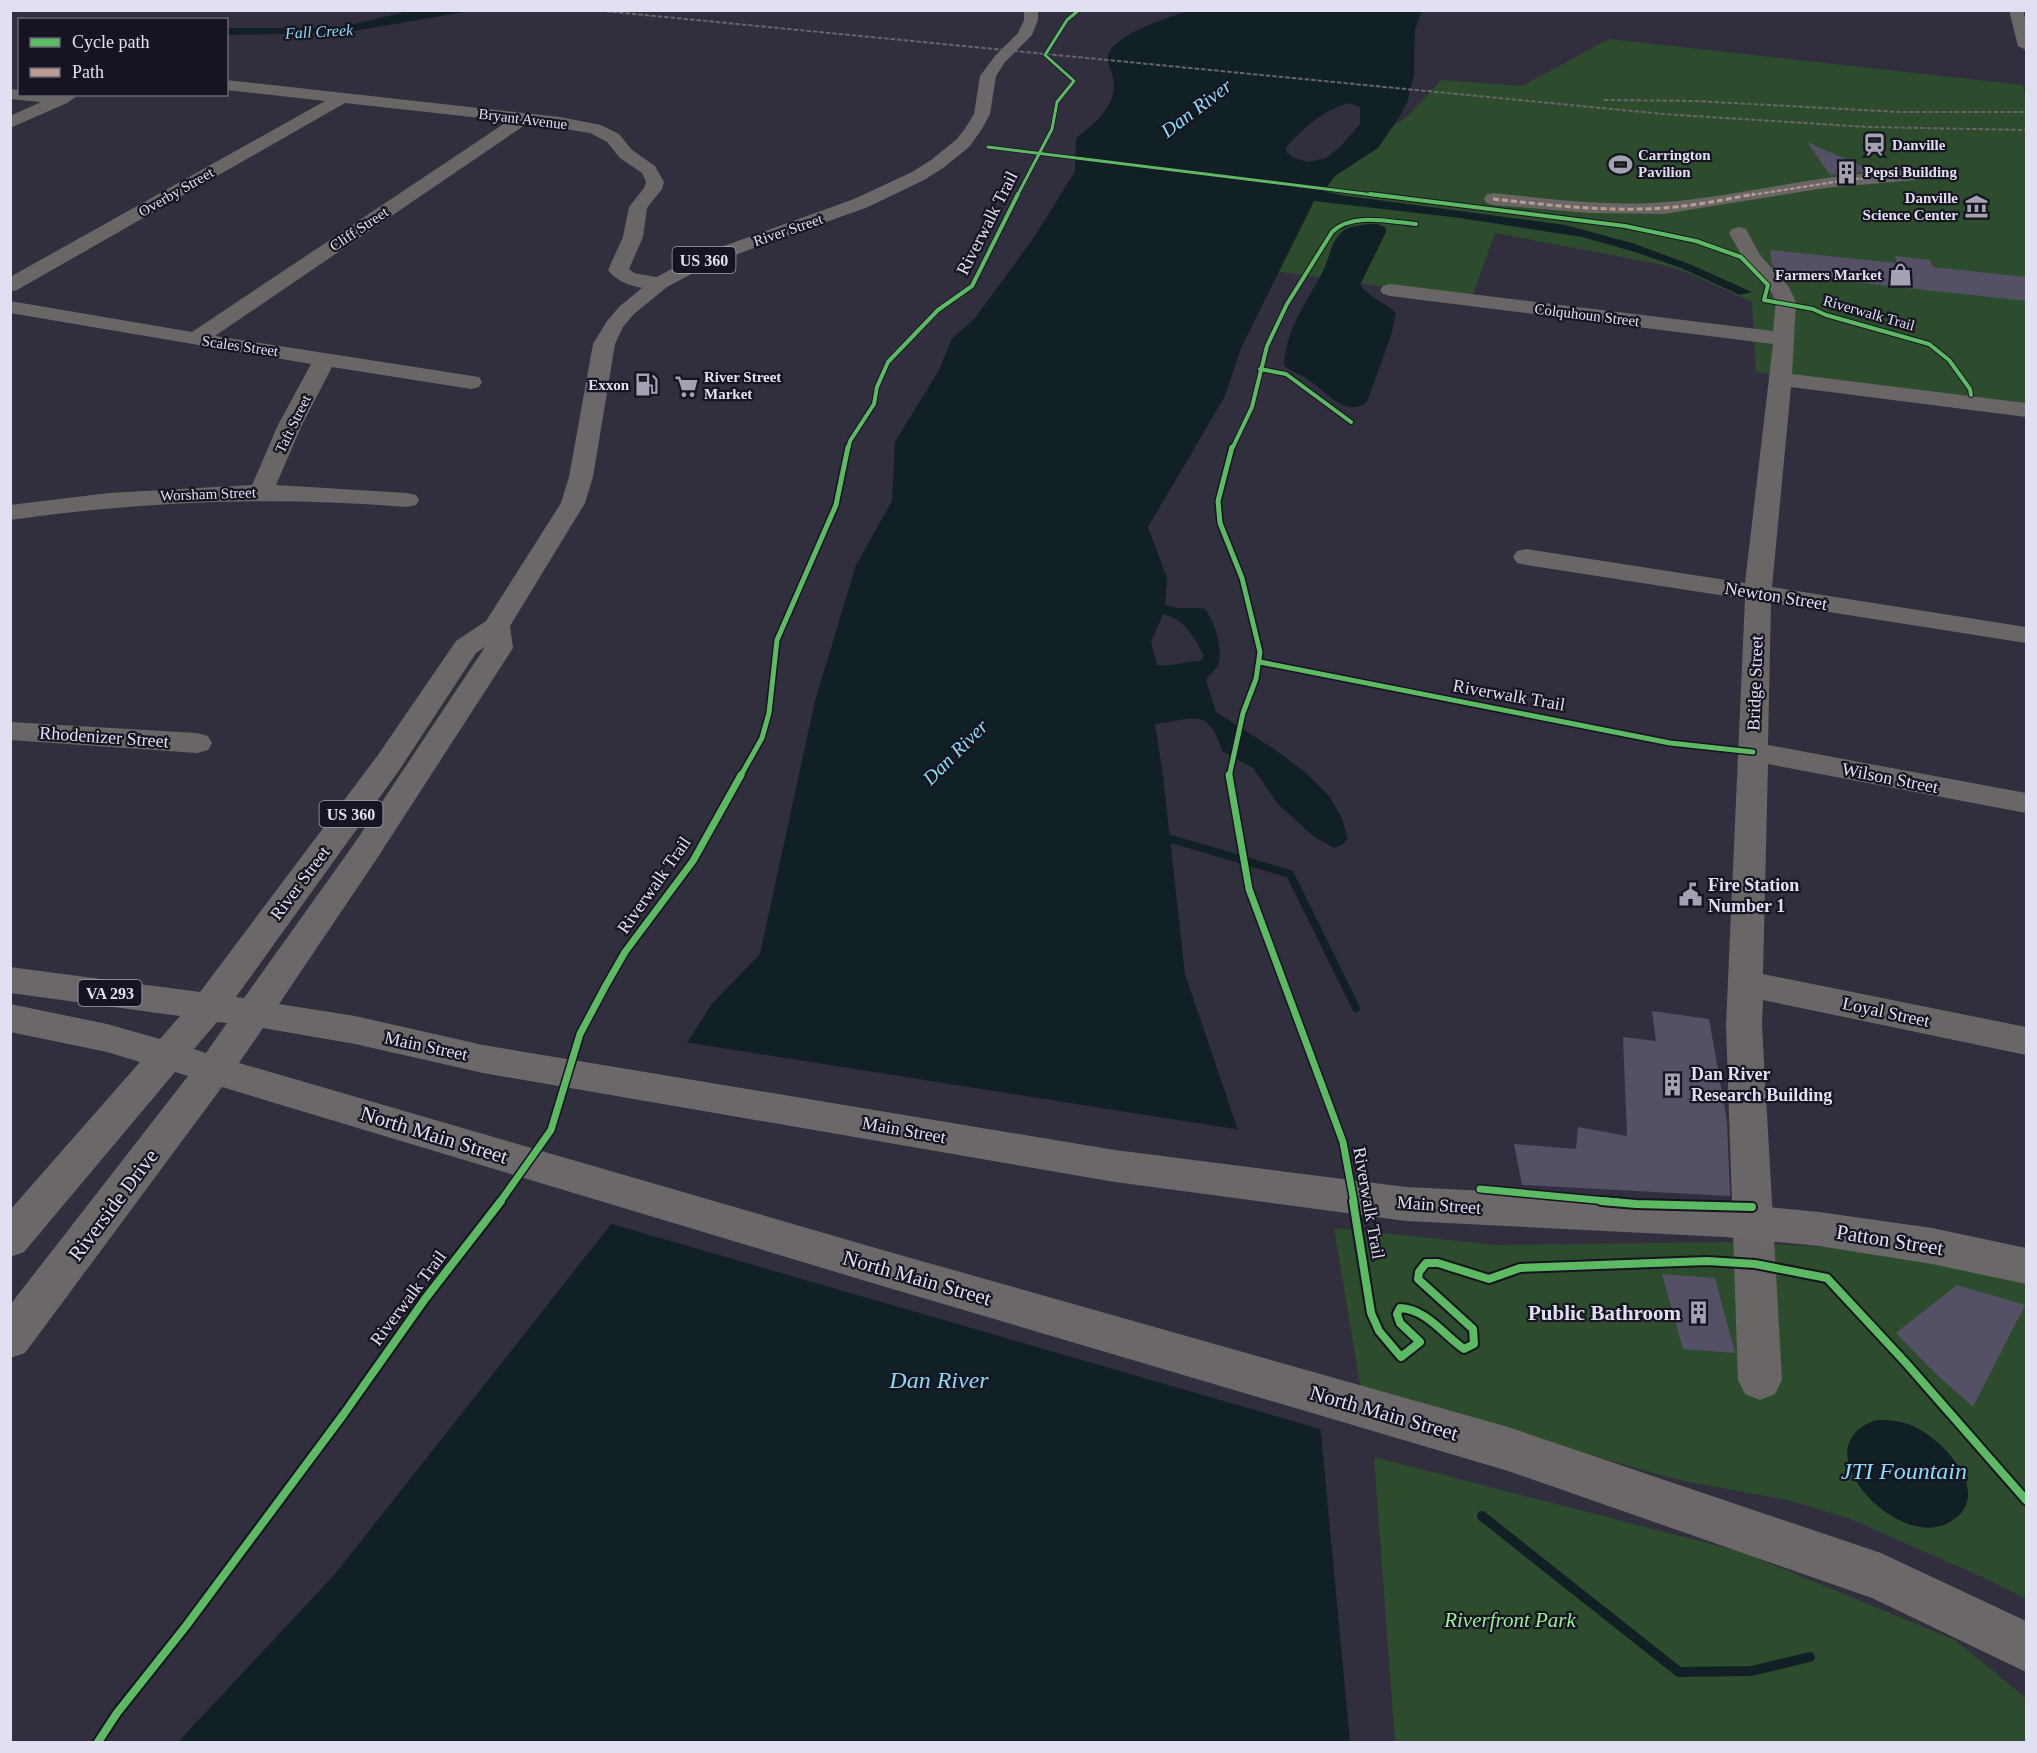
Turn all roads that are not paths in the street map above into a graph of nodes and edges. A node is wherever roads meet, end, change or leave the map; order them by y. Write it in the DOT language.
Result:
graph roads {
  1 [pos="1031,10"];
  2 [pos="2016,10"];
  3 [pos="2026,42"];
  4 [pos="228,85"];
  5 [pos="47,96"];
  6 [pos="66,97"];
  7 [pos="342,98"];
  8 [pos="523,118"];
  9 [pos="10,123"];
  10 [pos="1909,176"];
  11 [pos="1493,199"];
  12 [pos="1739,233"];
  13 [pos="660,283"];
  14 [pos="10,286"];
  15 [pos="1390,290"];
  16 [pos="10,307"];
  17 [pos="196,339"];
  18 [pos="1784,339"];
  19 [pos="317,358"];
  20 [pos="1781,379"];
  21 [pos="471,382"];
  22 [pos="2026,410"];
  23 [pos="261,492"];
  24 [pos="407,500"];
  25 [pos="10,513"];
  26 [pos="1526,557"];
  27 [pos="1759,593"];
  28 [pos="496,627"];
  29 [pos="2026,635"];
  30 [pos="10,731"];
  31 [pos="197,744"];
  32 [pos="1753,752"];
  33 [pos="2026,804"];
  34 [pos="10,980"];
  35 [pos="1745,983"];
  36 [pos="209,1007"];
  37 [pos="254,1013"];
  38 [pos="10,1018"];
  39 [pos="2026,1041"];
  40 [pos="169,1056"];
  41 [pos="214,1070"];
  42 [pos="1753,1222"];
  43 [pos="10,1240"];
  44 [pos="2026,1266"];
  45 [pos="10,1339"];
  46 [pos="1760,1380"];
  47 [pos="2026,1647"];
  1 -- 13 [label="main road, River Street / US 360"];
  2 -- 3 [label="main road"];
  4 -- 7 [label="street, Bryant Avenue"];
  5 -- 6 [label="street"];
  6 -- 9 [label="street"];
  7 -- 8 [label="street, Bryant Avenue"];
  7 -- 14 [label="street, Overby Street"];
  8 -- 13 [label="street, Bryant Avenue"];
  8 -- 17 [label="street, Cliff Street"];
  10 -- 11 [label="street"];
  12 -- 18 [label="street, Bridge Street"];
  13 -- 28 [label="main road, River Street / US 360"];
  15 -- 18 [label="street, Colquhoun Street"];
  16 -- 17 [label="street, Scales Street"];
  17 -- 19 [label="street, Scales Street"];
  18 -- 20 [label="street, Bridge Street"];
  19 -- 21 [label="street, Scales Street"];
  19 -- 23 [label="street, Taft Street"];
  20 -- 22 [label="street"];
  20 -- 27 [label="street, Bridge Street"];
  23 -- 24 [label="street, Worsham Street"];
  23 -- 25 [label="street, Worsham Street"];
  26 -- 27 [label="street, Newton Street"];
  27 -- 29 [label="street, Newton Street"];
  27 -- 32 [label="street, Bridge Street"];
  28 -- 36 [label="main road, River Street / US 360"];
  28 -- 37 [label="main road, River Street / US 360"];
  30 -- 31 [label="street, Rhodenizer Street"];
  32 -- 33 [label="street, Wilson Street"];
  32 -- 35 [label="street, Bridge Street"];
  34 -- 36 [label="main road, VA 293"];
  35 -- 39 [label="street, Loyal Street"];
  35 -- 42 [label="street, Bridge Street"];
  36 -- 37 [label="main road, VA 293"];
  36 -- 40 [label="main road, River Street / US 360"];
  37 -- 41 [label="main road, River Street / US 360"];
  37 -- 42 [label="main road, Main Street / VA 293"];
  38 -- 40 [label="main road, VA 293"];
  40 -- 41 [label="main road, VA 293"];
  40 -- 43 [label="main road"];
  41 -- 45 [label="main road, Riverside Drive"];
  41 -- 47 [label="main road, North Main Street / VA 293"];
  42 -- 44 [label="main road, Patton Street / VA 293"];
  42 -- 46 [label="street, Bridge Street"];
}
